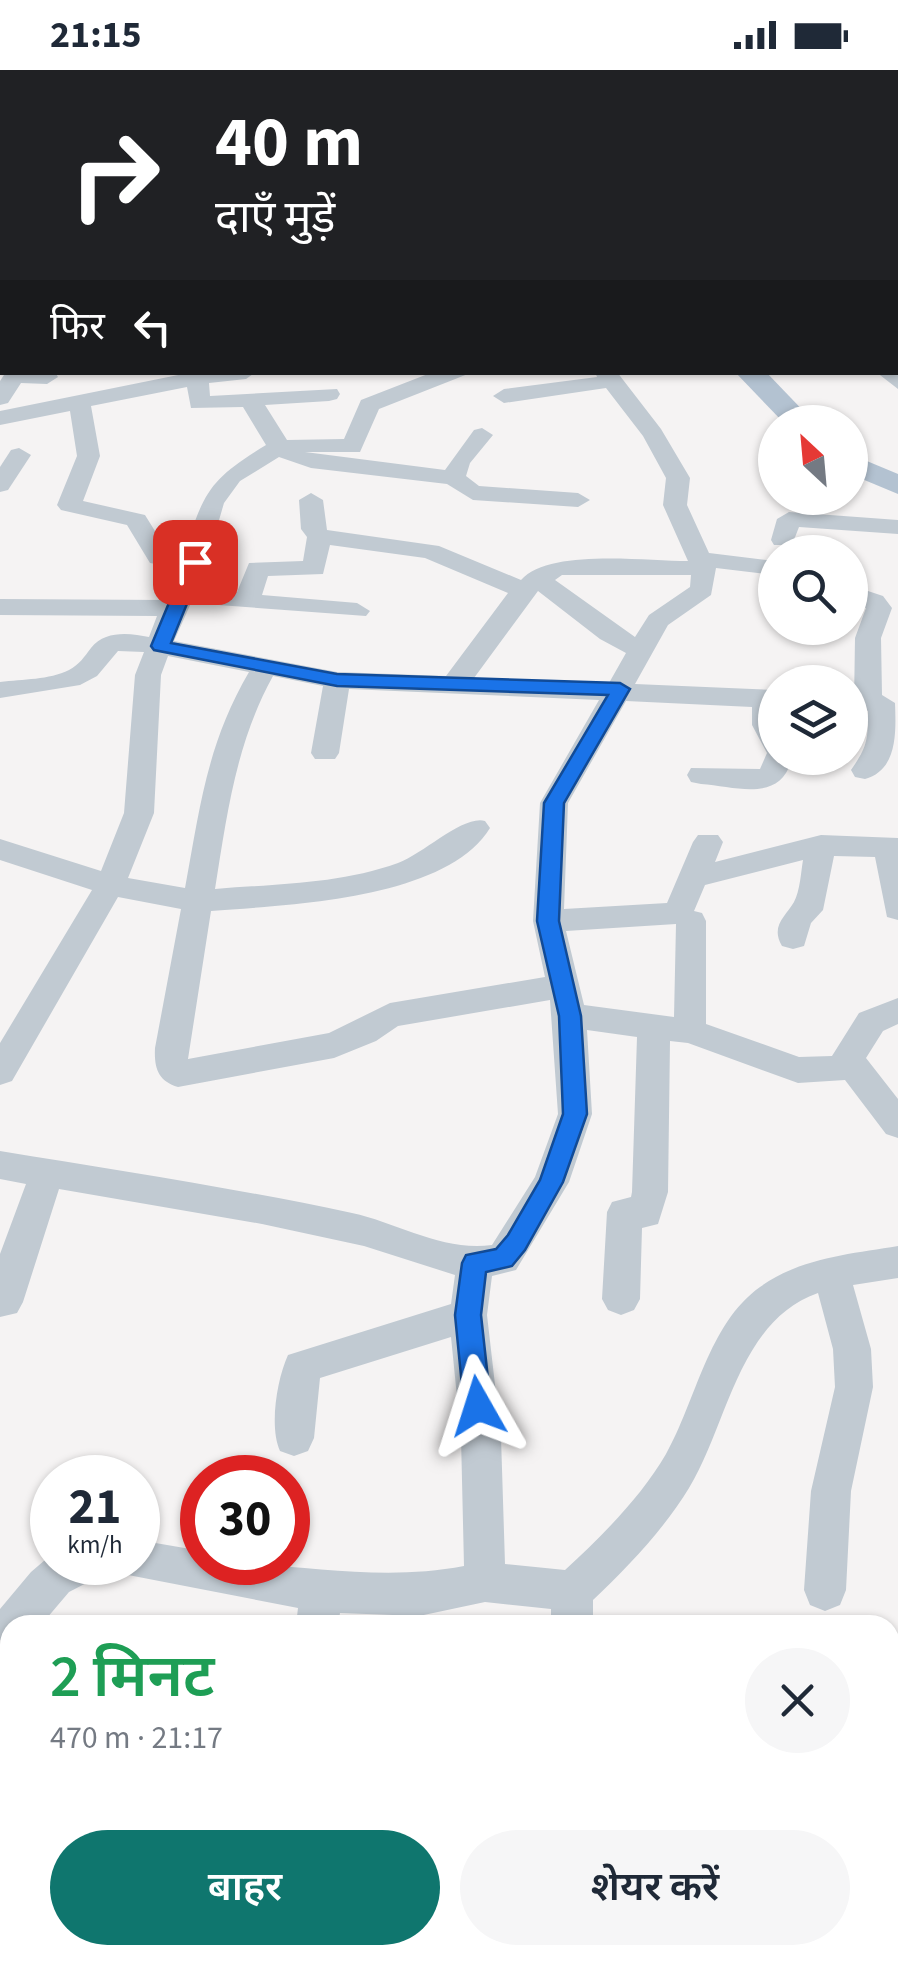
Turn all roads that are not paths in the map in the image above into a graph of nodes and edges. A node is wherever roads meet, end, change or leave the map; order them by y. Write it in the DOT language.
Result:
graph roads {
  1 [pos="222,375"];
  2 [pos="452,375"];
  3 [pos="752,375"];
  4 [pos="47,377"];
  5 [pos="609,377"];
  6 [pos="198,378"];
  7 [pos="133,382"];
  8 [pos="330,394"];
  9 [pos="504,396"];
  10 [pos="0,398"];
  11 [pos="250,399"];
  12 [pos="79,403"];
  13 [pos="782,405"];
  14 [pos="0,418"];
  15 [pos="482,435"];
  16 [pos="278,448"];
  17 [pos="19,456"];
  18 [pos="868,471"];
  19 [pos="454,478"];
  20 [pos="0,485"];
  21 [pos="898,485"];
  22 [pos="311,500"];
  23 [pos="578,500"];
  24 [pos="898,527"];
  25 [pos="784,535"];
  26 [pos="319,536"];
  27 [pos="195,562"];
  28 [pos="702,563"];
  29 [pos="758,567"];
  30 [pos="529,584"];
  31 [pos="868,599"];
  32 [pos="247,600"];
  33 [pos="179,601"];
  34 [pos="0,607"];
  35 [pos="357,611"];
  36 [pos="868,638"];
  37 [pos="868,638"];
  38 [pos="160,646"];
  39 [pos="638,649"];
  40 [pos="264,669"];
  41 [pos="337,680"];
  42 [pos="454,682"];
  43 [pos="620,689"];
  44 [pos="0,690"];
  45 [pos="758,697"];
  46 [pos="874,702"];
  47 [pos="325,752"];
  48 [pos="868,768"];
  49 [pos="772,775"];
  50 [pos="702,776"];
  51 [pos="475,828"];
  52 [pos="708,842"];
  53 [pos="821,845"];
  54 [pos="0,849"];
  55 [pos="894,849"];
  56 [pos="693,878"];
  57 [pos="110,885"];
  58 [pos="198,902"];
  59 [pos="898,909"];
  60 [pos="548,921"];
  61 [pos="691,921"];
  62 [pos="793,938"];
  63 [pos="568,1001"];
  64 [pos="898,1010"];
  65 [pos="654,1026"];
  66 [pos="690,1031"];
  67 [pos="848,1059"];
  68 [pos="0,1072"];
  69 [pos="898,1124"];
  70 [pos="0,1164"];
  71 [pos="49,1170"];
  72 [pos="898,1262"];
  73 [pos="475,1263"];
  74 [pos="831,1272"];
  75 [pos="621,1299"];
  76 [pos="4,1302"];
  77 [pos="468,1315"];
  78 [pos="294,1438"];
  79 [pos="160,1561"];
  80 [pos="485,1582"];
  81 [pos="47,1585"];
  82 [pos="825,1590"];
  83 [pos="572,1608"];
  84 [pos="319,1609"];
  85 [pos="21,1615"];
  1 -- 6 [label="street"];
  2 -- 16 [label="street"];
  3 -- 13 [label="main road"];
  4 -- 10 [label="street"];
  5 -- 9 [label="street"];
  5 -- 28 [label="street"];
  6 -- 7 [label="street"];
  6 -- 11 [label="street"];
  7 -- 12 [label="street"];
  8 -- 11 [label="street"];
  11 -- 16 [label="street"];
  12 -- 14 [label="street"];
  12 -- 27 [label="street"];
  15 -- 19 [label="street"];
  16 -- 19 [label="street"];
  16 -- 27 [label="street"];
  17 -- 20 [label="street"];
  18 -- 21 [label="main road"];
  19 -- 23 [label="street"];
  22 -- 26 [label="street"];
  24 -- 25 [label="street"];
  26 -- 30 [label="street"];
  26 -- 32 [label="street"];
  27 -- 33 [label="street"];
  28 -- 29 [label="street"];
  28 -- 30 [label="street"];
  28 -- 39 [label="street"];
  30 -- 39 [label="street"];
  30 -- 42 [label="street"];
  31 -- 37 [label="street"];
  32 -- 33 [label="street"];
  32 -- 35 [label="street"];
  33 -- 34 [label="street"];
  33 -- 38 [label="street"];
  36 -- 46 [label="street"];
  38 -- 40 [label="street"];
  38 -- 44 [label="street"];
  38 -- 57 [label="street"];
  39 -- 43 [label="street"];
  40 -- 41 [label="street"];
  40 -- 58 [label="street"];
  41 -- 42 [label="street"];
  41 -- 47 [label="street"];
  42 -- 43 [label="street"];
  43 -- 45 [label="street"];
  43 -- 60 [label="street"];
  46 -- 48 [label="street"];
  49 -- 50 [label="street"];
  51 -- 58 [label="street"];
  52 -- 56 [label="street"];
  53 -- 55 [label="street"];
  53 -- 56 [label="street"];
  53 -- 62 [label="street"];
  54 -- 57 [label="street"];
  55 -- 59 [label="street"];
  56 -- 60 [label="street"];
  57 -- 58 [label="street"];
  57 -- 68 [label="street"];
  58 -- 63 [label="street"];
  60 -- 63 [label="street"];
  61 -- 66 [label="street"];
  63 -- 65 [label="street"];
  63 -- 73 [label="street"];
  64 -- 67 [label="street"];
  65 -- 66 [label="street"];
  65 -- 75 [label="street"];
  66 -- 67 [label="street"];
  67 -- 69 [label="street"];
  70 -- 71 [label="street"];
  71 -- 73 [label="street"];
  71 -- 76 [label="street"];
  72 -- 74 [label="street"];
  73 -- 77 [label="street"];
  74 -- 82 [label="street"];
  74 -- 83 [label="street"];
  77 -- 78 [label="street"];
  77 -- 80 [label="street"];
  79 -- 84 [label="street"];
  80 -- 83 [label="street"];
  80 -- 84 [label="street"];
  81 -- 85 [label="street"];
}
